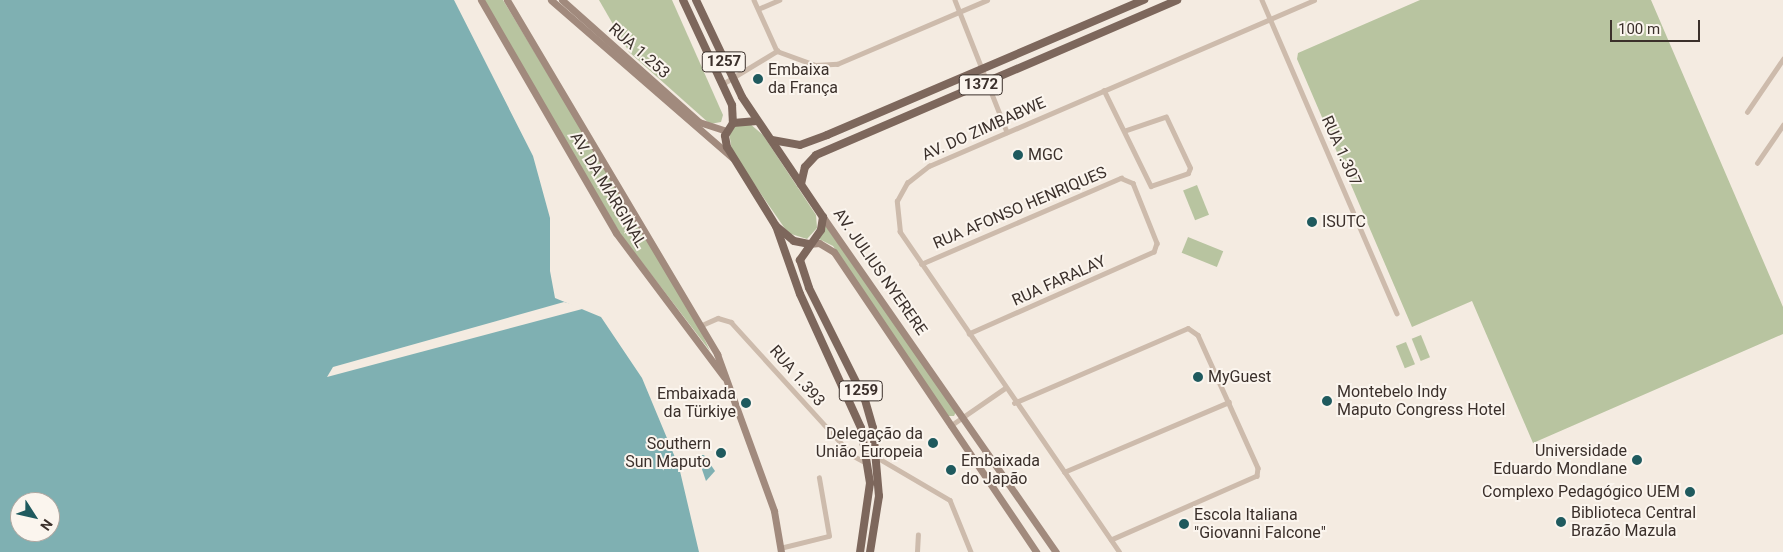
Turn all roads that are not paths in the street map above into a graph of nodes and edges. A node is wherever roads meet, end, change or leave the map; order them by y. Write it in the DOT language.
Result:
graph roads {
  1 [pos="481,0"];
  2 [pos="507,0"];
  3 [pos="550,0"];
  4 [pos="562,0"];
  5 [pos="683,0"];
  6 [pos="696,0"];
  7 [pos="754,0"];
  8 [pos="779,0"];
  9 [pos="955,0"];
  10 [pos="987,0"];
  11 [pos="1144,0"];
  12 [pos="1177,0"];
  13 [pos="1262,0"];
  14 [pos="1314,0"];
  15 [pos="758,9"];
  16 [pos="960,12"];
  17 [pos="1268,20"];
  18 [pos="777,51"];
  19 [pos="1783,59"];
  20 [pos="984,68"];
  21 [pos="733,80"];
  22 [pos="986,83"];
  23 [pos="721,85"];
  24 [pos="1104,90"];
  25 [pos="1747,112"];
  26 [pos="757,121"];
  27 [pos="733,123"];
  28 [pos="1783,125"];
  29 [pos="727,131"];
  30 [pos="1125,131"];
  31 [pos="1006,132"];
  32 [pos="772,140"];
  33 [pos="733,159"];
  34 [pos="1757,163"];
  35 [pos="1130,179"];
  36 [pos="801,184"];
  37 [pos="823,217"];
  38 [pos="776,226"];
  39 [pos="809,244"];
  40 [pos="921,264"];
  41 [pos="1397,313"];
  42 [pos="702,325"];
  43 [pos="969,334"];
  44 [pos="729,383"];
  45 [pos="1005,388"];
  46 [pos="1229,402"];
  47 [pos="1014,403"];
  48 [pos="964,417"];
  49 [pos="950,426"];
  50 [pos="878,458"];
  51 [pos="869,464"];
  52 [pos="1064,472"];
  53 [pos="819,478"];
  54 [pos="918,534"];
  55 [pos="1111,540"];
  56 [pos="781,550"];
  57 [pos="860,552"];
  58 [pos="870,552"];
  59 [pos="917,552"];
  60 [pos="971,552"];
  61 [pos="1036,552"];
  62 [pos="1056,552"];
  63 [pos="1119,552"];
  1 -- 44 [label="main road, AV. DA MARGINAL"];
  2 -- 42 [label="main road, AV. DA MARGINAL"];
  3 -- 33 [label="main road"];
  4 -- 29 [label="main road, RUA 1.253"];
  5 -- 23 [label="main road, 1257"];
  6 -- 21 [label="main road, AV. JULIUS NYERERE / 1257"];
  7 -- 15 [label="street"];
  8 -- 15 [label="street"];
  9 -- 16 [label="street"];
  10 -- 16 [label="street"];
  11 -- 20 [label="main road"];
  12 -- 22 [label="main road, 1372"];
  13 -- 17 [label="street, RUA 1.307"];
  14 -- 17 [label="street, AV. DO ZIMBABWE"];
  15 -- 18 [label="street"];
  16 -- 18 [label="street"];
  16 -- 20 [label="street"];
  17 -- 24 [label="street, AV. DO ZIMBABWE"];
  17 -- 41 [label="street, RUA 1.307"];
  18 -- 21 [label="street"];
  19 -- 25 [label="street"];
  20 -- 22 [label="street"];
  20 -- 32 [label="main road, 1372"];
  21 -- 23 [label="street"];
  21 -- 26 [label="main road, AV. JULIUS NYERERE / 1257"];
  22 -- 31 [label="street"];
  22 -- 36 [label="main road, 1372"];
  23 -- 27 [label="main road, 1257"];
  24 -- 30 [label="street"];
  24 -- 31 [label="street, AV. DO ZIMBABWE"];
  26 -- 27 [label="main road"];
  26 -- 32 [label="main road, AV. JULIUS NYERERE"];
  27 -- 29 [label="main road"];
  28 -- 34 [label="street"];
  29 -- 33 [label="main road"];
  30 -- 30 [label="street"];
  31 -- 40 [label="street, AV. DO ZIMBABWE"];
  32 -- 36 [label="main road, AV. JULIUS NYERERE"];
  33 -- 38 [label="main road"];
  35 -- 40 [label="street, RUA AFONSO HENRIQUES"];
  35 -- 43 [label="street, RUA FARALAY"];
  36 -- 37 [label="main road, AV. JULIUS NYERERE"];
  37 -- 39 [label="main road"];
  37 -- 48 [label="main road, AV. JULIUS NYERERE"];
  38 -- 39 [label="main road"];
  38 -- 51 [label="main road"];
  39 -- 49 [label="main road, AV. JULIUS NYERERE"];
  39 -- 50 [label="main road, 1259"];
  40 -- 43 [label="street, AV. DO ZIMBABWE"];
  42 -- 44 [label="main road, AV. DA MARGINAL"];
  42 -- 51 [label="street, RUA 1.393"];
  43 -- 45 [label="street, AV. DO ZIMBABWE"];
  44 -- 56 [label="main road, AV. DA MARGINAL"];
  45 -- 47 [label="street, AV. DO ZIMBABWE"];
  45 -- 48 [label="street"];
  46 -- 47 [label="street"];
  46 -- 52 [label="street"];
  46 -- 55 [label="street"];
  47 -- 52 [label="street, AV. DO ZIMBABWE"];
  48 -- 49 [label="street"];
  48 -- 62 [label="main road, AV. JULIUS NYERERE"];
  49 -- 61 [label="main road, AV. JULIUS NYERERE"];
  50 -- 58 [label="main road, 1259"];
  50 -- 60 [label="street"];
  51 -- 57 [label="main road"];
  52 -- 55 [label="street, AV. DO ZIMBABWE"];
  53 -- 56 [label="street"];
  54 -- 59 [label="street"];
  55 -- 63 [label="street, AV. DO ZIMBABWE"];
}
